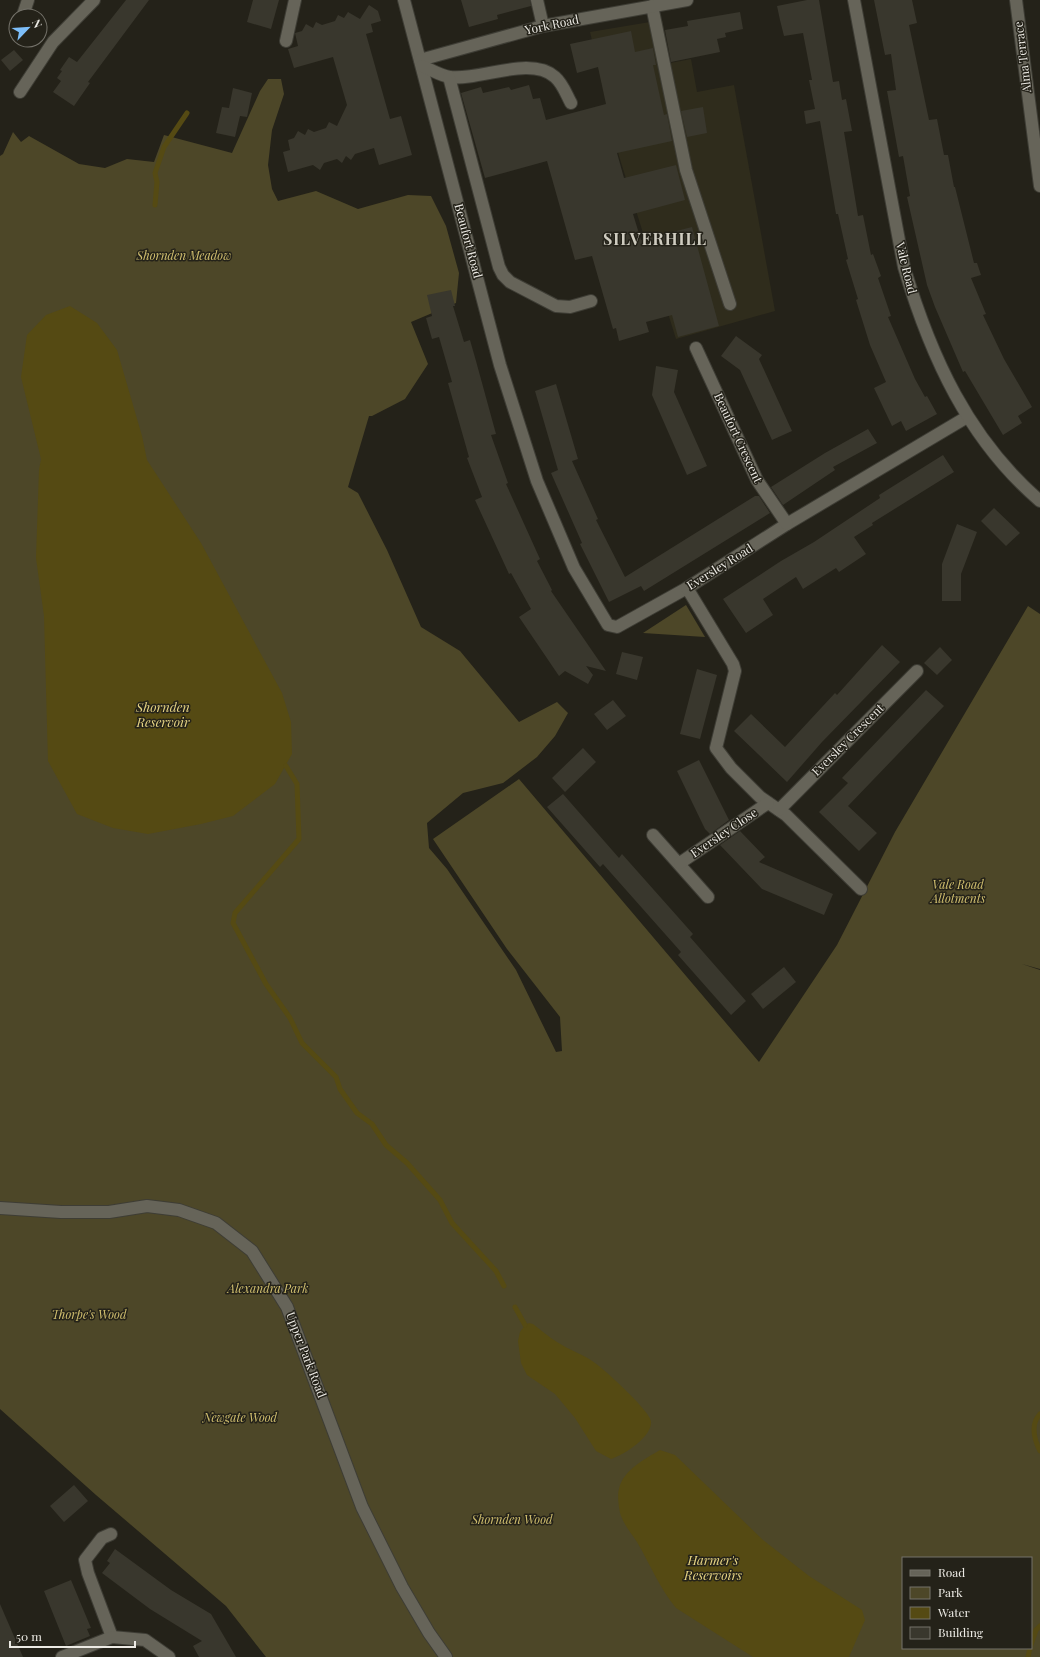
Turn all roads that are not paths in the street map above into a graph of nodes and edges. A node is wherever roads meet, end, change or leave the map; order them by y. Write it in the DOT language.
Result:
graph roads {
  1 [pos="94,0"];
  2 [pos="295,0"];
  3 [pos="404,0"];
  4 [pos="537,0"];
  5 [pos="687,0"];
  6 [pos="854,0"];
  7 [pos="1016,0"];
  8 [pos="652,6"];
  9 [pos="543,26"];
  10 [pos="286,42"];
  11 [pos="421,63"];
  12 [pos="449,77"];
  13 [pos="20,92"];
  14 [pos="571,103"];
  15 [pos="1040,186"];
  16 [pos="591,301"];
  17 [pos="730,304"];
  18 [pos="696,348"];
  19 [pos="967,417"];
  20 [pos="537,481"];
  21 [pos="1040,501"];
  22 [pos="787,524"];
  23 [pos="686,588"];
  24 [pos="917,671"];
  25 [pos="768,803"];
  26 [pos="779,810"];
  27 [pos="653,835"];
  28 [pos="680,864"];
  29 [pos="861,889"];
  30 [pos="708,897"];
  31 [pos="0,1208"];
  32 [pos="111,1534"];
  33 [pos="112,1637"];
  34 [pos="62,1657"];
  35 [pos="169,1657"];
  36 [pos="446,1657"];
  1 -- 13 [label="street"];
  2 -- 10 [label="street"];
  3 -- 11 [label="street, Beaufort Road"];
  4 -- 9 [label="street"];
  5 -- 8 [label="street, York Road"];
  6 -- 19 [label="street, Vale Road"];
  7 -- 15 [label="street, Alma Terrace"];
  8 -- 9 [label="street, York Road"];
  8 -- 17 [label="street"];
  9 -- 11 [label="street, York Road"];
  11 -- 12 [label="street"];
  11 -- 20 [label="street, Beaufort Road"];
  12 -- 14 [label="street"];
  12 -- 16 [label="street"];
  18 -- 22 [label="street, Beaufort Crescent"];
  19 -- 21 [label="street, Vale Road"];
  19 -- 22 [label="street, Eversley Road"];
  20 -- 23 [label="street, Eversley Road"];
  22 -- 23 [label="street, Eversley Road"];
  23 -- 25 [label="street"];
  24 -- 26 [label="street, Eversley Crescent"];
  25 -- 26 [label="street"];
  25 -- 28 [label="street, Eversley Close"];
  26 -- 29 [label="street"];
  27 -- 28 [label="street, Eversley Close"];
  28 -- 30 [label="street, Eversley Close"];
  31 -- 36 [label="street, Upper Park Road"];
  32 -- 33 [label="street"];
  33 -- 34 [label="street"];
  33 -- 35 [label="street"];
}
